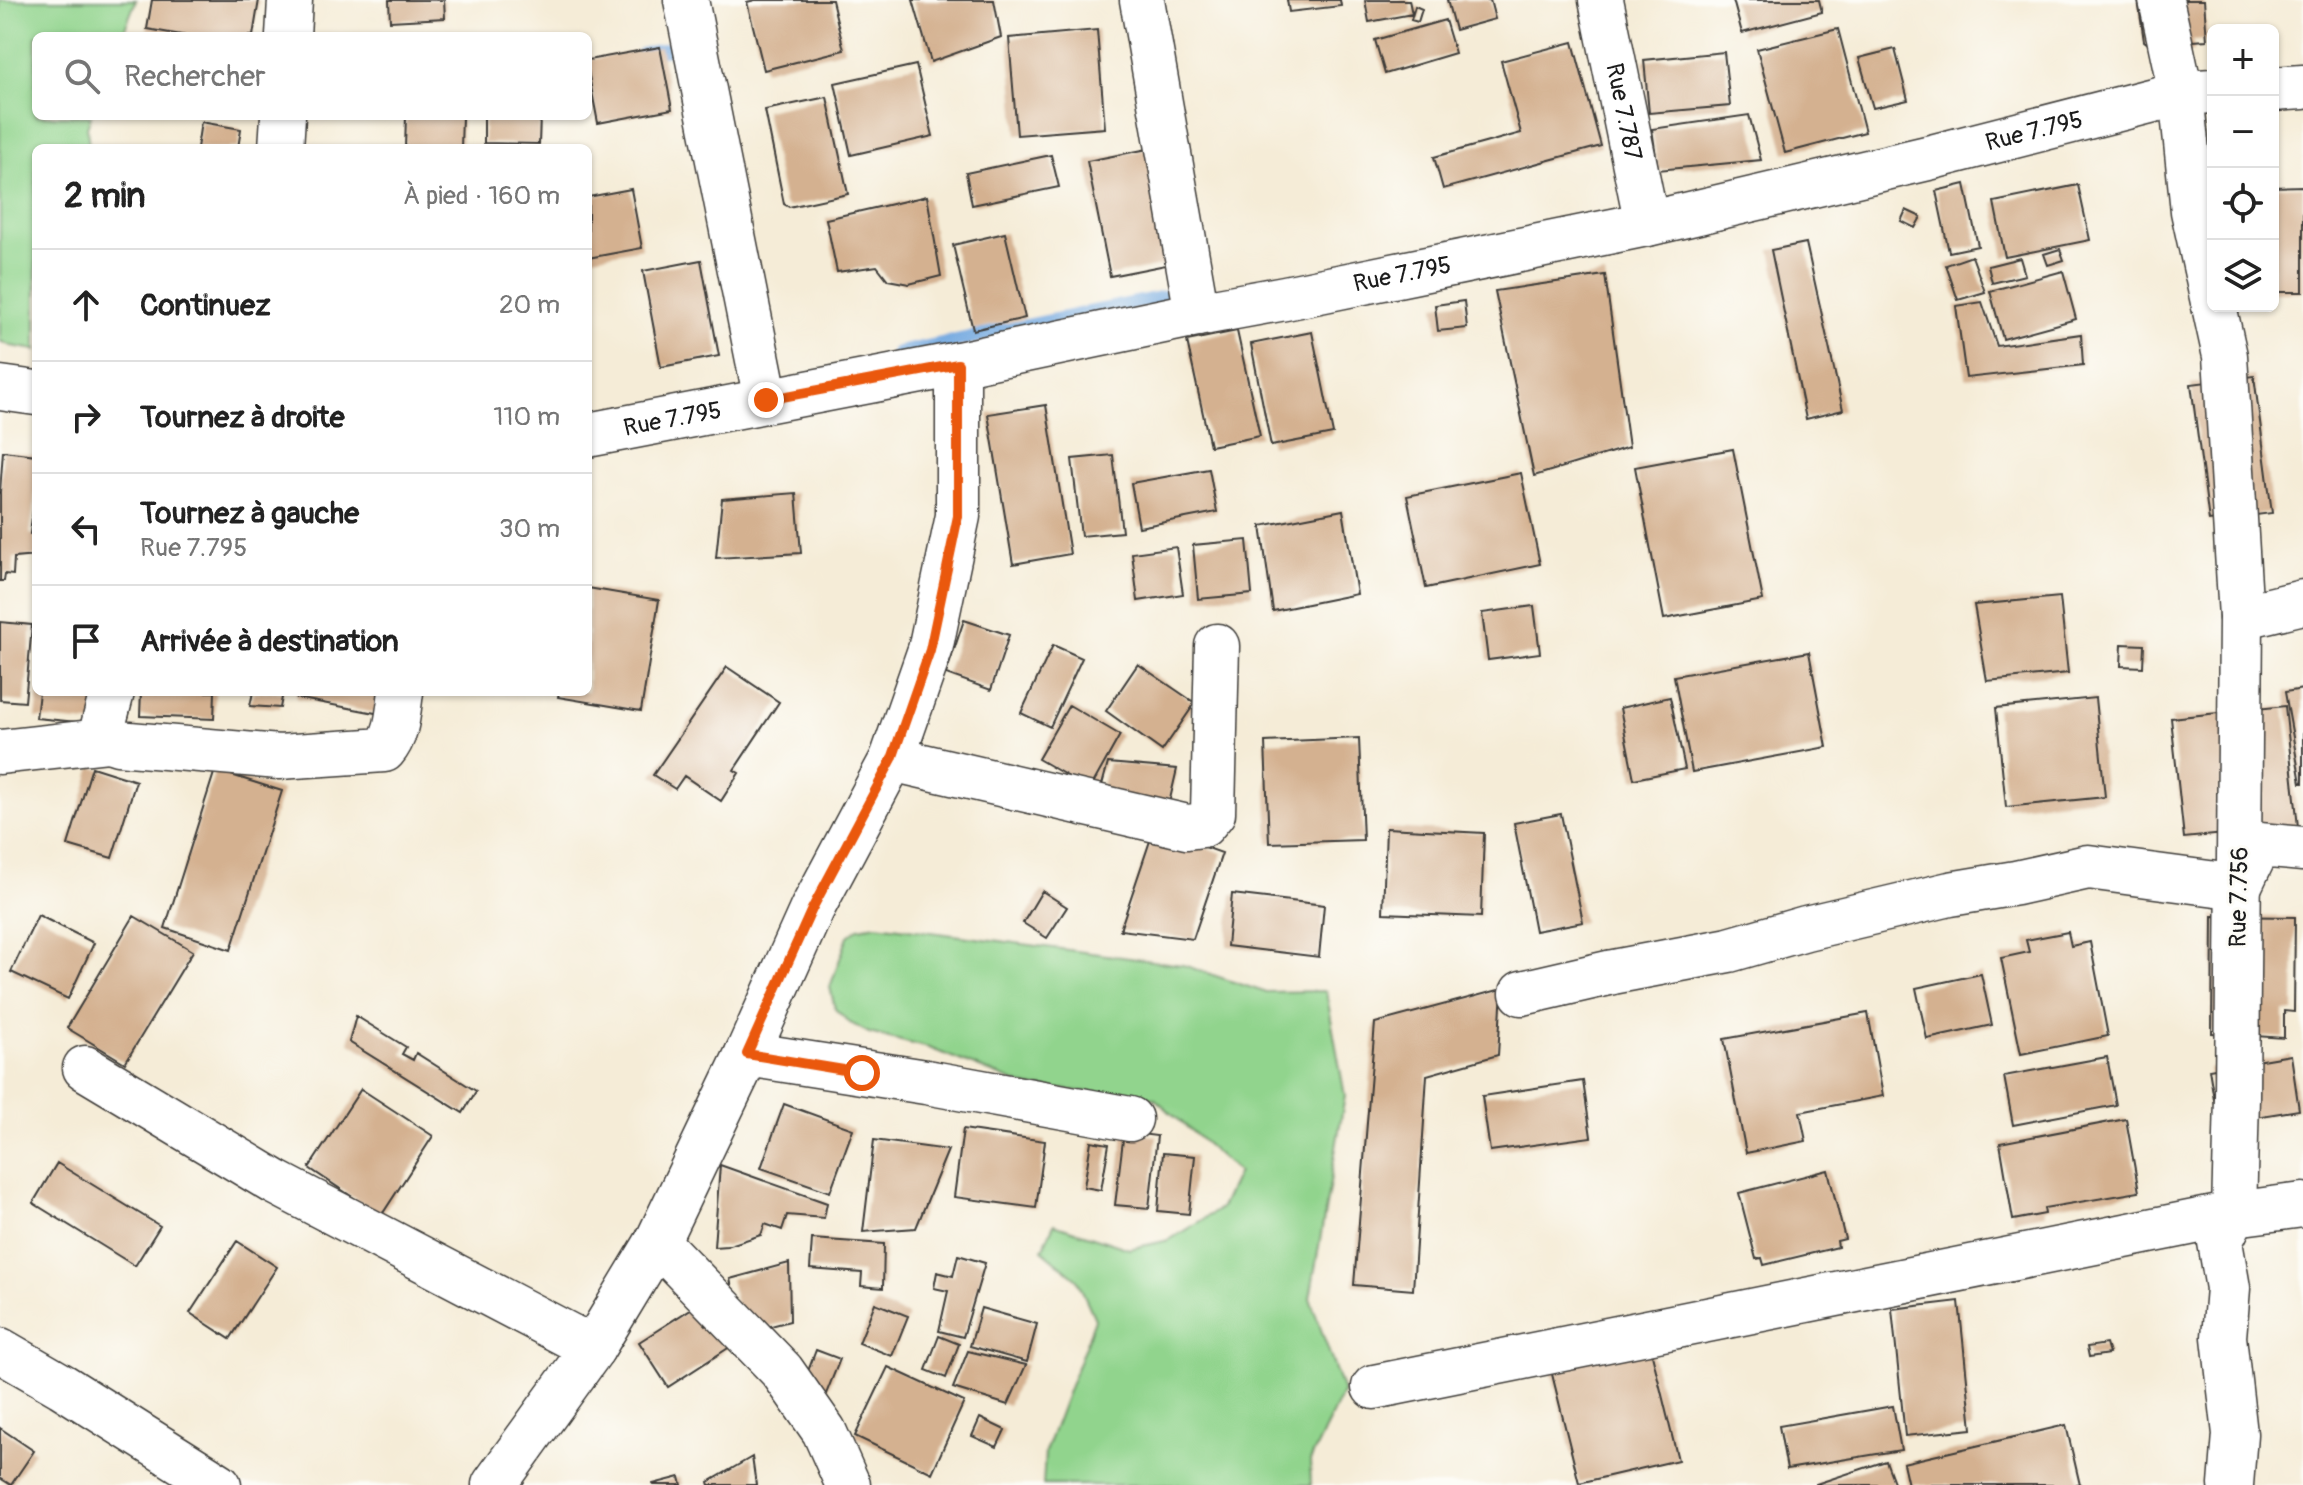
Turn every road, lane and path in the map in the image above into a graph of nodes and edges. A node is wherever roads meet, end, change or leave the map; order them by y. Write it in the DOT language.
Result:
graph roads {
  1 [pos="290,0"];
  2 [pos="686,0"];
  3 [pos="1142,0"];
  4 [pos="1601,0"];
  5 [pos="2161,0"];
  6 [pos="288,32"];
  7 [pos="2303,87"];
  8 [pos="2279,89"];
  9 [pos="2197,92"];
  10 [pos="283,120"];
  11 [pos="281,144"];
  12 [pos="1647,224"];
  13 [pos="2207,276"];
  14 [pos="2215,312"];
  15 [pos="1197,314"];
  16 [pos="958,364"];
  17 [pos="0,388"];
  18 [pos="32,392"];
  19 [pos="766,400"];
  20 [pos="592,434"];
  21 [pos="2303,602"];
  22 [pos="2241,617"];
  23 [pos="1217,646"];
  24 [pos="111,696"];
  25 [pos="400,696"];
  26 [pos="109,740"];
  27 [pos="0,752"];
  28 [pos="892,759"];
  29 [pos="2303,849"];
  30 [pos="2239,887"];
  31 [pos="1522,993"];
  32 [pos="747,1054"];
  33 [pos="85,1068"];
  34 [pos="1130,1119"];
  35 [pos="2303,1205"];
  36 [pos="2234,1214"];
  37 [pos="657,1242"];
  38 [pos="593,1348"];
  39 [pos="0,1350"];
  40 [pos="1374,1387"];
  41 [pos="219,1485"];
  42 [pos="494,1485"];
  43 [pos="848,1485"];
  44 [pos="2231,1485"];
  1 -- 6 [label="street"];
  2 -- 19 [label="street"];
  3 -- 15 [label="street"];
  4 -- 12 [label="street, Rue 7.787"];
  5 -- 9 [label="street, Rue 7.756"];
  7 -- 8 [label="street"];
  9 -- 12 [label="street, Rue 7.795"];
  9 -- 13 [label="street, Rue 7.756"];
  10 -- 11 [label="street"];
  12 -- 15 [label="street, Rue 7.795"];
  14 -- 22 [label="street, Rue 7.756"];
  15 -- 16 [label="street, Rue 7.795"];
  16 -- 19 [label="street, Rue 7.795"];
  16 -- 28 [label="street"];
  17 -- 18 [label="street"];
  19 -- 20 [label="street, Rue 7.795"];
  21 -- 22 [label="street"];
  22 -- 30 [label="street, Rue 7.756"];
  23 -- 28 [label="street"];
  24 -- 26 [label="street"];
  25 -- 26 [label="street"];
  26 -- 27 [label="street"];
  28 -- 32 [label="street"];
  29 -- 30 [label="street"];
  30 -- 31 [label="street"];
  30 -- 36 [label="street, Rue 7.756"];
  32 -- 34 [label="street"];
  32 -- 37 [label="street"];
  33 -- 38 [label="street"];
  35 -- 36 [label="street"];
  36 -- 40 [label="street"];
  36 -- 44 [label="street, Rue 7.756"];
  37 -- 38 [label="street"];
  37 -- 43 [label="street"];
  38 -- 42 [label="street"];
  39 -- 41 [label="street"];
}
